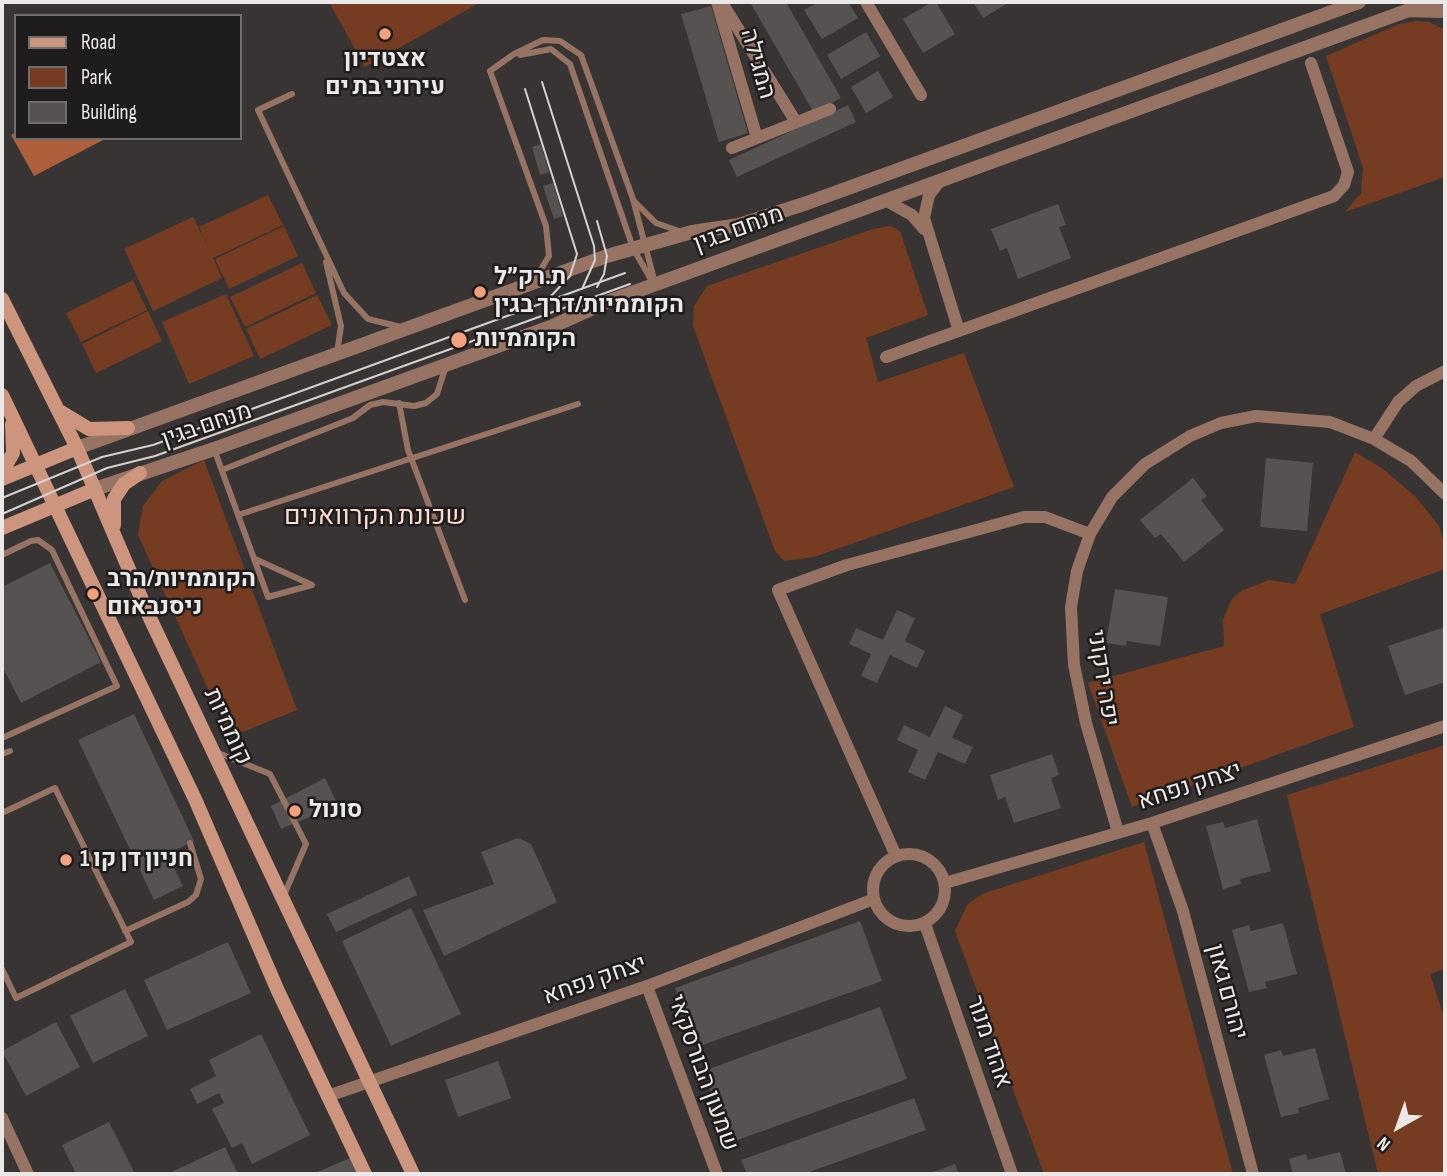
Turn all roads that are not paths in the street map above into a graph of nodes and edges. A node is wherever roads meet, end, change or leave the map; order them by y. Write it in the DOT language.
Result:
graph roads {
  1 [pos="719,2"];
  2 [pos="866,2"];
  3 [pos="1359,2"];
  4 [pos="1439,9"];
  5 [pos="1311,62"];
  6 [pos="491,71"];
  7 [pos="292,94"];
  8 [pos="921,95"];
  9 [pos="830,109"];
  10 [pos="796,122"];
  11 [pos="757,138"];
  12 [pos="732,148"];
  13 [pos="940,180"];
  14 [pos="633,199"];
  15 [pos="886,200"];
  16 [pos="692,232"];
  17 [pos="926,233"];
  18 [pos="318,236"];
  19 [pos="639,246"];
  20 [pos="534,281"];
  21 [pos="655,286"];
  22 [pos="2,299"];
  23 [pos="408,328"];
  24 [pos="959,331"];
  25 [pos="336,355"];
  26 [pos="886,357"];
  27 [pos="447,363"];
  28 [pos="1445,371"];
  29 [pos="2,395"];
  30 [pos="399,404"];
  31 [pos="579,404"];
  32 [pos="56,408"];
  33 [pos="9,409"];
  34 [pos="128,428"];
  35 [pos="1374,439"];
  36 [pos="77,448"];
  37 [pos="214,449"];
  38 [pos="411,458"];
  39 [pos="36,464"];
  40 [pos="222,470"];
  41 [pos="2,472"];
  42 [pos="140,473"];
  43 [pos="2,479"];
  44 [pos="95,489"];
  45 [pos="1445,494"];
  46 [pos="55,504"];
  47 [pos="239,514"];
  48 [pos="2,528"];
  49 [pos="1090,534"];
  50 [pos="115,537"];
  51 [pos="2,555"];
  52 [pos="255,559"];
  53 [pos="465,600"];
  54 [pos="1445,726"];
  55 [pos="2,738"];
  56 [pos="10,751"];
  57 [pos="214,751"];
  58 [pos="2,754"];
  59 [pos="2,813"];
  60 [pos="1152,823"];
  61 [pos="1118,832"];
  62 [pos="190,843"];
  63 [pos="897,856"];
  64 [pos="945,883"];
  65 [pos="283,897"];
  66 [pos="874,900"];
  67 [pos="925,923"];
  68 [pos="125,931"];
  69 [pos="2,969"];
  70 [pos="648,986"];
  71 [pos="369,1080"];
  72 [pos="328,1096"];
  73 [pos="2,1118"];
  74 [pos="27,1174"];
  75 [pos="365,1174"];
  76 [pos="413,1174"];
  77 [pos="716,1174"];
  78 [pos="1012,1174"];
  79 [pos="1253,1174"];
  1 -- 10 [label="street, המגילה"];
  1 -- 11 [label="street, המגילה"];
  2 -- 8 [label="street"];
  3 -- 16 [label="street, מנחם בגין"];
  4 -- 13 [label="street, מנחם בגין"];
  5 -- 24 [label="street"];
  6 -- 14 [label="lane"];
  6 -- 19 [label="lane"];
  6 -- 20 [label="lane"];
  7 -- 18 [label="lane"];
  9 -- 10 [label="street, המגילה"];
  10 -- 11 [label="street, המגילה"];
  11 -- 12 [label="street, המגילה"];
  13 -- 15 [label="street, מנחם בגין"];
  13 -- 17 [label="street"];
  14 -- 16 [label="lane"];
  14 -- 19 [label="lane"];
  15 -- 17 [label="street"];
  15 -- 21 [label="street, מנחם בגין"];
  16 -- 19 [label="street, מנחם בגין"];
  17 -- 24 [label="street"];
  18 -- 23 [label="lane"];
  18 -- 25 [label="lane"];
  19 -- 20 [label="street, מנחם בגין"];
  19 -- 21 [label="lane"];
  19 -- 21 [label="lane"];
  20 -- 23 [label="street, מנחם בגין"];
  21 -- 27 [label="street, מנחם בגין"];
  22 -- 32 [label="main road, קוממיות"];
  23 -- 25 [label="street, מנחם בגין"];
  24 -- 26 [label="street"];
  25 -- 34 [label="street, מנחם בגין"];
  27 -- 30 [label="lane"];
  27 -- 37 [label="street, מנחם בגין"];
  28 -- 35 [label="street"];
  29 -- 33 [label="main road"];
  30 -- 38 [label="lane"];
  30 -- 40 [label="lane"];
  31 -- 38 [label="lane"];
  32 -- 34 [label="main road"];
  32 -- 36 [label="main road, קוממיות"];
  33 -- 39 [label="main road"];
  33 -- 41 [label="main road"];
  34 -- 36 [label="street, מנחם בגין"];
  35 -- 45 [label="street, יפה ירקוני"];
  35 -- 49 [label="street, יפה ירקוני"];
  36 -- 39 [label="main road, מנחם בגין"];
  36 -- 44 [label="main road, קוממיות"];
  37 -- 40 [label="lane"];
  37 -- 42 [label="street, מנחם בגין"];
  38 -- 47 [label="lane"];
  38 -- 53 [label="lane"];
  39 -- 43 [label="main road, מנחם בגין"];
  39 -- 46 [label="main road"];
  40 -- 47 [label="lane"];
  42 -- 44 [label="street, מנחם בגין"];
  42 -- 50 [label="main road"];
  44 -- 46 [label="main road, מנחם בגין"];
  44 -- 50 [label="main road, קוממיות"];
  46 -- 48 [label="main road, מנחם בגין"];
  46 -- 72 [label="main road"];
  47 -- 52 [label="lane"];
  49 -- 61 [label="street, יפה ירקוני"];
  49 -- 63 [label="street"];
  50 -- 57 [label="main road, קוממיות"];
  51 -- 55 [label="lane"];
  52 -- 52 [label="lane"];
  54 -- 60 [label="street, יצחק נפחא"];
  56 -- 58 [label="lane"];
  57 -- 65 [label="main road, קוממיות"];
  57 -- 65 [label="lane"];
  59 -- 68 [label="lane"];
  60 -- 61 [label="street, יצחק נפחא"];
  60 -- 79 [label="street, יהורם גאון"];
  61 -- 64 [label="street, יצחק נפחא"];
  62 -- 68 [label="lane"];
  63 -- 64 [label="street"];
  63 -- 66 [label="street"];
  64 -- 67 [label="street"];
  65 -- 71 [label="main road, קוממיות"];
  66 -- 67 [label="street"];
  66 -- 70 [label="street, יצחק נפחא"];
  67 -- 78 [label="street, אהוד מנור"];
  68 -- 69 [label="lane"];
  70 -- 71 [label="street, יצחק נפחא"];
  70 -- 77 [label="street, שמעון הבורסקאי"];
  71 -- 72 [label="street, יצחק נפחא"];
  71 -- 76 [label="main road, קוממיות"];
  72 -- 75 [label="main road"];
  73 -- 74 [label="street"];
}
